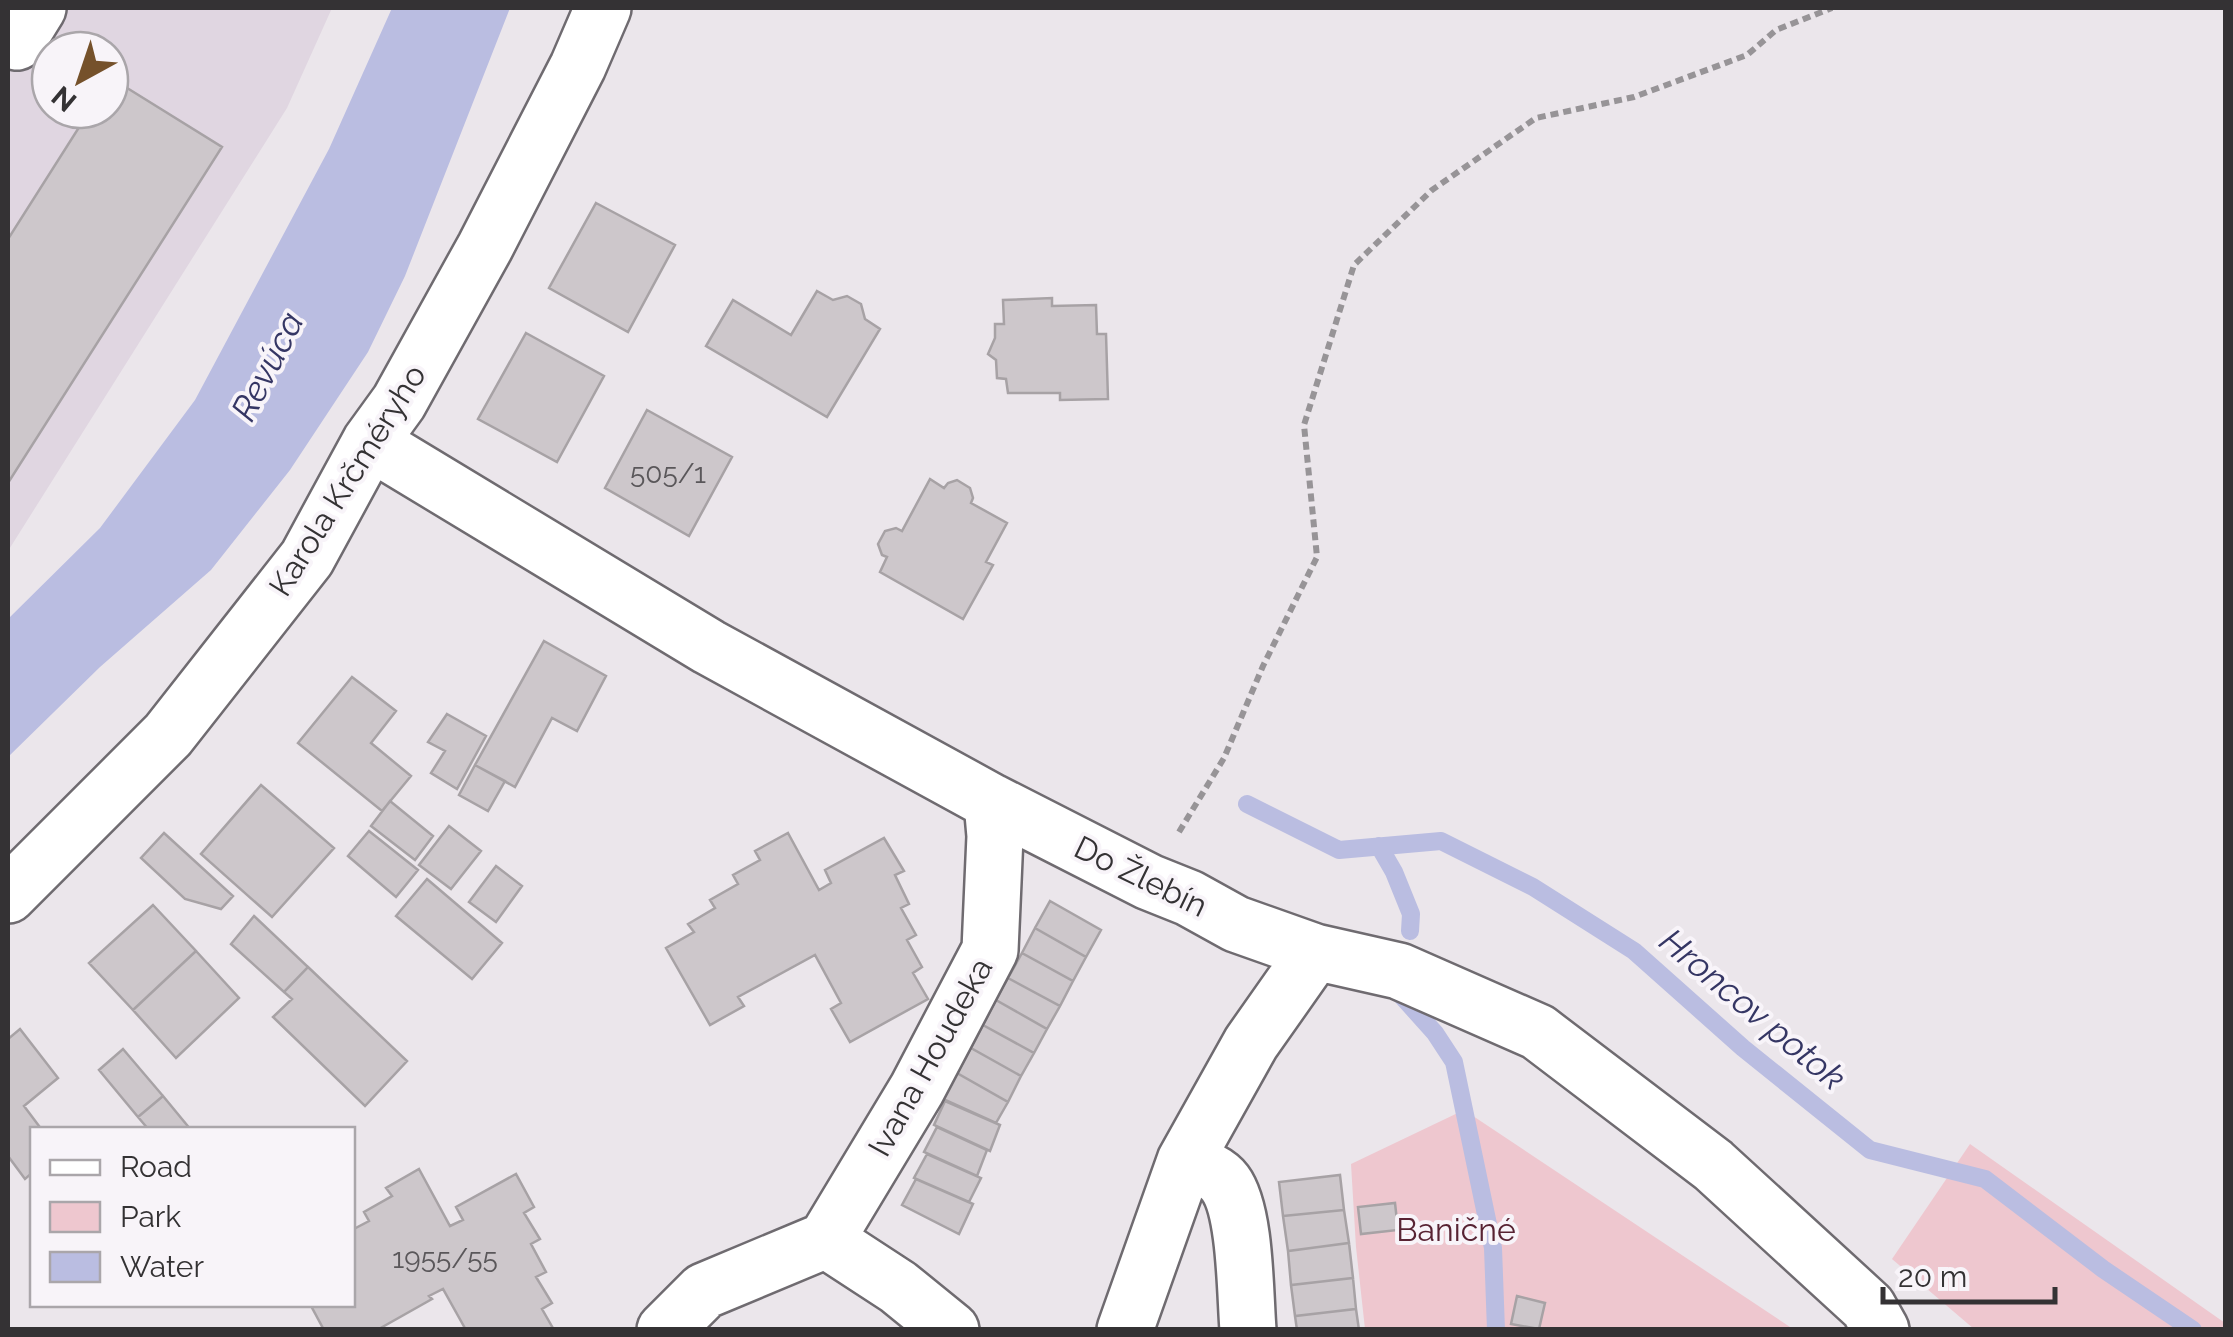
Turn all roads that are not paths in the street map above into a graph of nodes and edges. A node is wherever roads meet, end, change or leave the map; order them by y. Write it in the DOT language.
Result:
graph roads {
  1 [pos="38,8"];
  2 [pos="603,8"];
  3 [pos="8,36"];
  4 [pos="370,442"];
  5 [pos="992,802"];
  6 [pos="8,895"];
  7 [pos="1315,952"];
  8 [pos="1184,1161"];
  9 [pos="826,1240"];
  10 [pos="664,1330"];
  11 [pos="951,1330"];
  12 [pos="1125,1330"];
  13 [pos="1248,1330"];
  14 [pos="1882,1330"];
  1 -- 3 [label="street"];
  2 -- 4 [label="street, Karola Krčméryho"];
  4 -- 5 [label="street, Do Žlebín"];
  4 -- 6 [label="street, Karola Krčméryho"];
  5 -- 7 [label="street, Do Žlebín"];
  5 -- 9 [label="street, Ivana Houdeka"];
  7 -- 8 [label="street"];
  7 -- 14 [label="street, Do Žlebín"];
  8 -- 12 [label="street"];
  8 -- 13 [label="street"];
  9 -- 10 [label="street"];
  9 -- 11 [label="street"];
}
